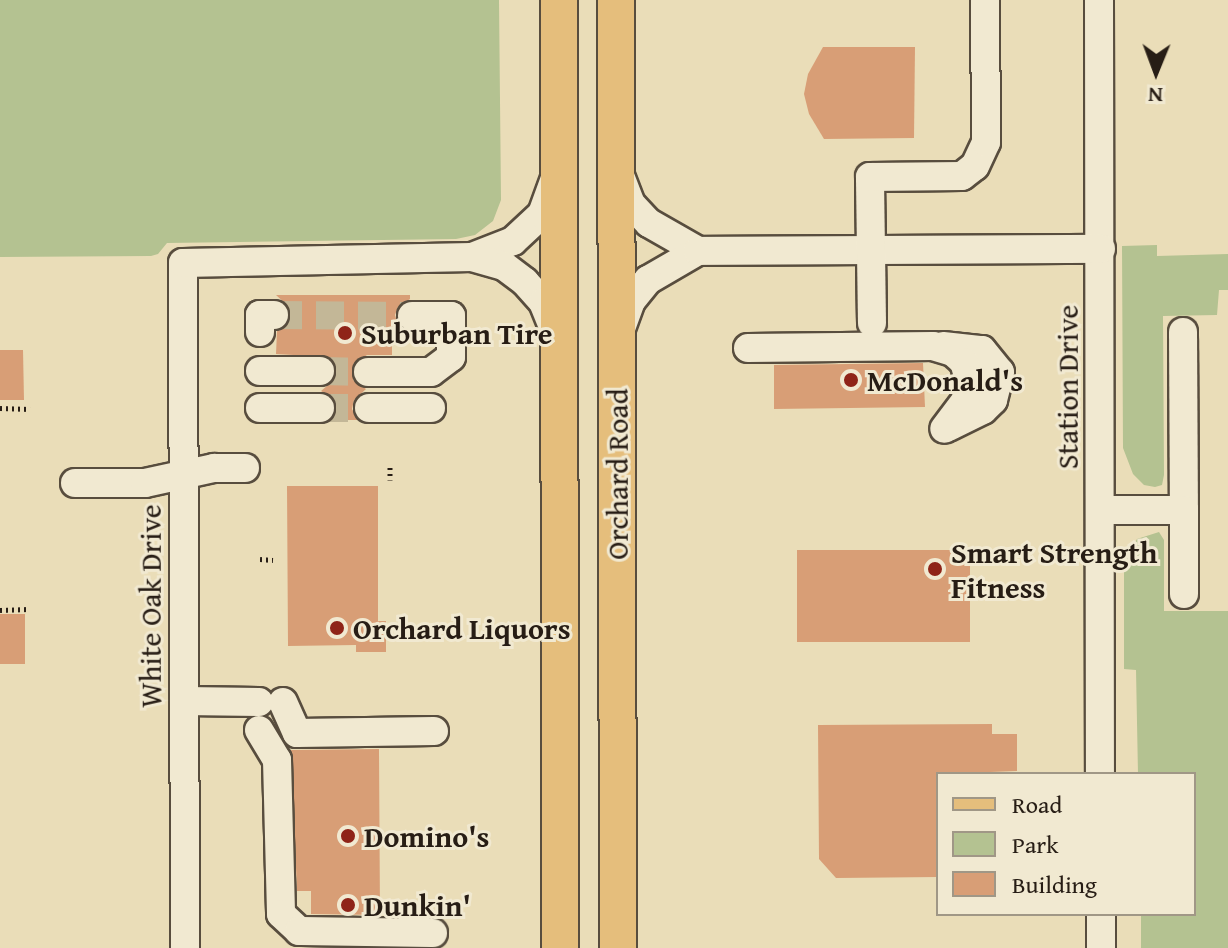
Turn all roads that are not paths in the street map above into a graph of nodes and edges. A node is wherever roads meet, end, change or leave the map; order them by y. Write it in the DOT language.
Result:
graph roads {
  1 [pos="559,0"];
  2 [pos="616,0"];
  3 [pos="985,0"];
  4 [pos="1099,0"];
  5 [pos="559,169"];
  6 [pos="617,169"];
  7 [pos="1101,249"];
  8 [pos="698,251"];
  9 [pos="870,251"];
  10 [pos="472,257"];
  11 [pos="412,316"];
  12 [pos="872,323"];
  13 [pos="1183,332"];
  14 [pos="616,340"];
  15 [pos="559,341"];
  16 [pos="748,348"];
  17 [pos="260,389"];
  18 [pos="320,390"];
  19 [pos="368,390"];
  20 [pos="944,429"];
  21 [pos="245,468"];
  22 [pos="183,476"];
  23 [pos="75,483"];
  24 [pos="1101,510"];
  25 [pos="1184,510"];
  26 [pos="1184,594"];
  27 [pos="185,701"];
  28 [pos="267,711"];
  29 [pos="434,731"];
  30 [pos="1100,772"];
  31 [pos="1101,916"];
  32 [pos="433,933"];
  33 [pos="185,948"];
  34 [pos="560,948"];
  35 [pos="618,948"];
  36 [pos="1101,948"];
  1 -- 5 [label="main road, Orchard Road"];
  2 -- 6 [label="main road, Orchard Road"];
  3 -- 9 [label="street"];
  4 -- 7 [label="street, Station Drive"];
  5 -- 10 [label="street"];
  5 -- 15 [label="main road, Orchard Road"];
  6 -- 8 [label="street"];
  6 -- 14 [label="main road, Orchard Road"];
  7 -- 9 [label="street"];
  7 -- 24 [label="street, Station Drive"];
  8 -- 9 [label="street"];
  8 -- 14 [label="street"];
  9 -- 12 [label="street"];
  10 -- 15 [label="street"];
  10 -- 22 [label="street, White Oak Drive"];
  11 -- 19 [label="street"];
  13 -- 25 [label="street"];
  14 -- 35 [label="main road, Orchard Road"];
  15 -- 34 [label="main road, Orchard Road"];
  16 -- 20 [label="street"];
  17 -- 18 [label="street"];
  21 -- 22 [label="street"];
  22 -- 23 [label="street"];
  22 -- 27 [label="street, White Oak Drive"];
  24 -- 25 [label="street"];
  24 -- 30 [label="street, Station Drive"];
  25 -- 26 [label="street"];
  27 -- 28 [label="street"];
  27 -- 33 [label="street, White Oak Drive"];
  28 -- 29 [label="street"];
  28 -- 32 [label="street"];
  31 -- 36 [label="street"];
}
